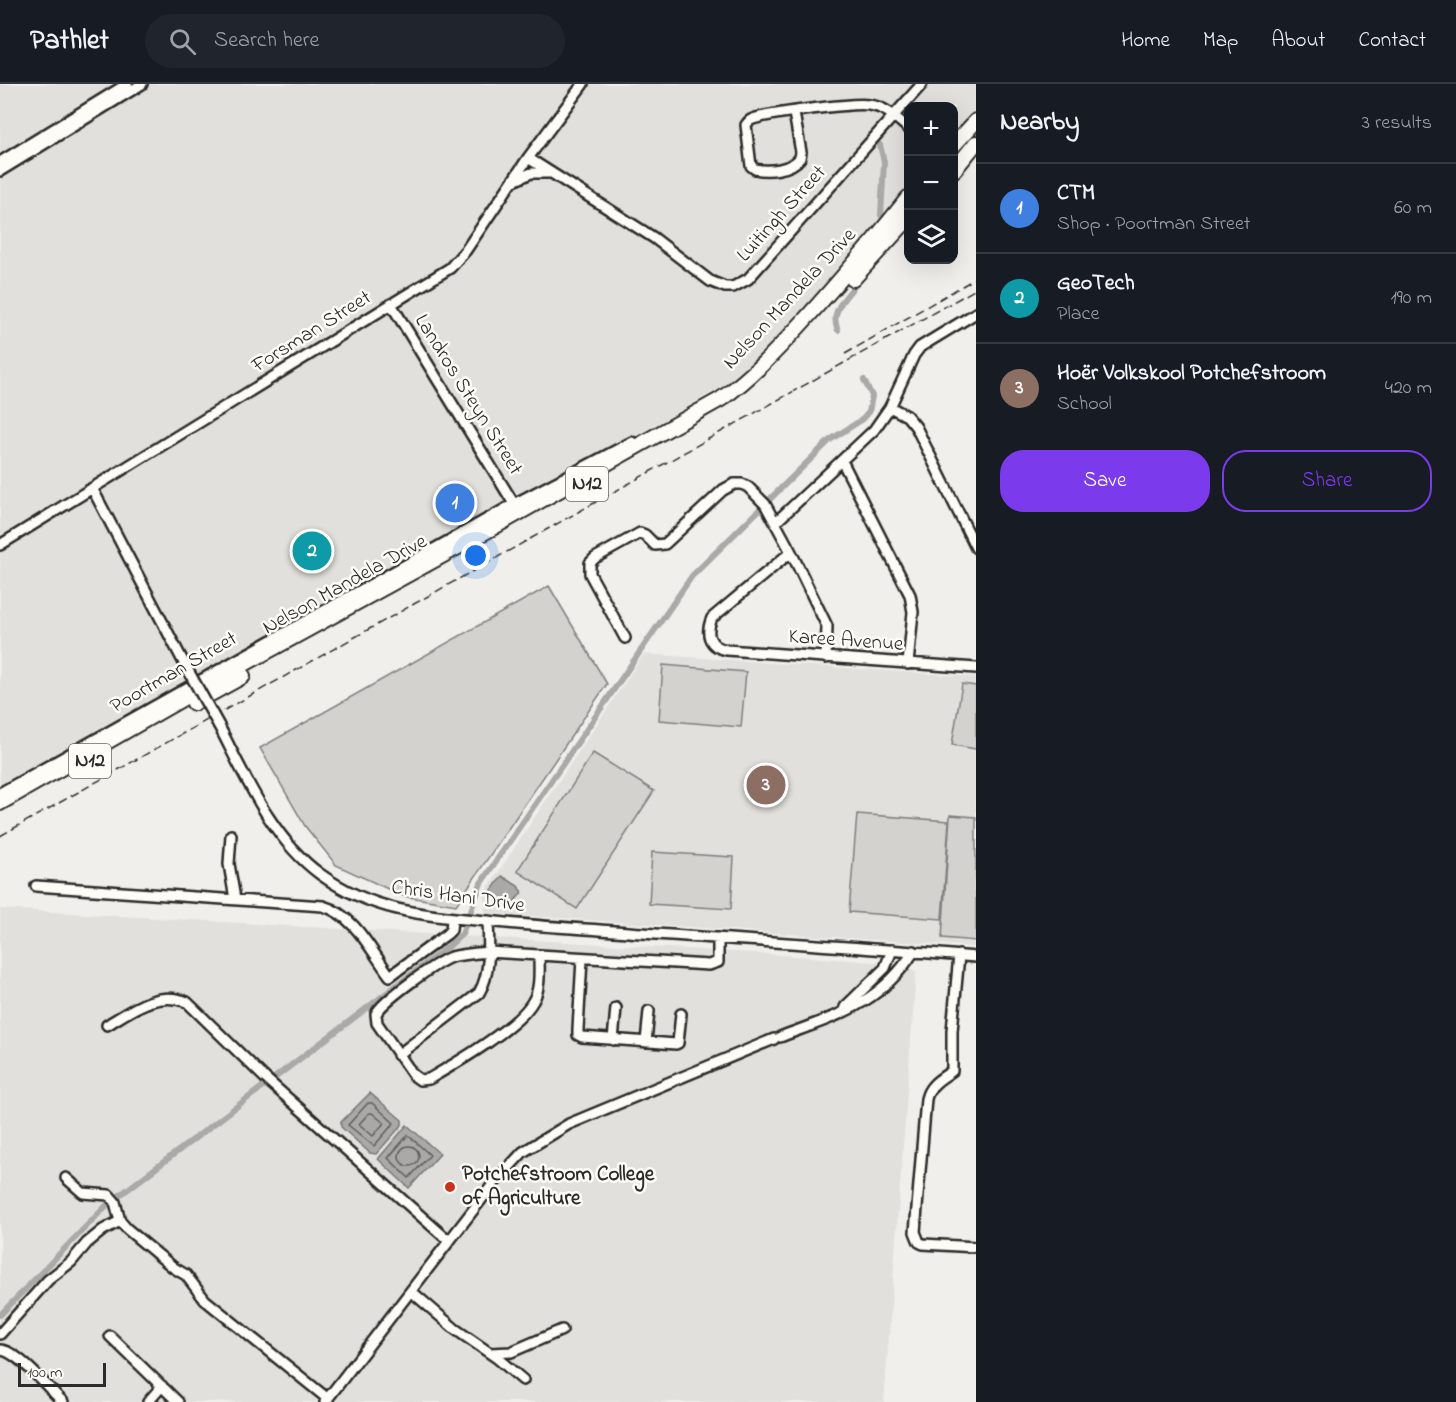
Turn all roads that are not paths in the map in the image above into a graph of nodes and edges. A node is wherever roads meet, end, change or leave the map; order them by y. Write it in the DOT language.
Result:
graph roads {
  1 [pos="127,84"];
  2 [pos="142,84"];
  3 [pos="583,84"];
  4 [pos="922,84"];
  5 [pos="794,112"];
  6 [pos="894,116"];
  7 [pos="976,121"];
  8 [pos="904,124"];
  9 [pos="958,139"];
  10 [pos="976,143"];
  11 [pos="528,158"];
  12 [pos="0,162"];
  13 [pos="958,164"];
  14 [pos="0,171"];
  15 [pos="552,173"];
  16 [pos="510,184"];
  17 [pos="904,204"];
  18 [pos="904,224"];
  19 [pos="391,304"];
  20 [pos="976,313"];
  21 [pos="890,407"];
  22 [pos="687,420"];
  23 [pos="842,461"];
  24 [pos="92,488"];
  25 [pos="514,504"];
  26 [pos="976,521"];
  27 [pos="776,522"];
  28 [pos="966,527"];
  29 [pos="0,545"];
  30 [pos="976,548"];
  31 [pos="791,552"];
  32 [pos="625,638"];
  33 [pos="826,658"];
  34 [pos="908,664"];
  35 [pos="976,668"];
  36 [pos="0,793"];
  37 [pos="0,803"];
  38 [pos="0,813"];
  39 [pos="231,835"];
  40 [pos="36,886"];
  41 [pos="235,899"];
  42 [pos="452,919"];
  43 [pos="488,921"];
  44 [pos="718,938"];
  45 [pos="892,950"];
  46 [pos="914,951"];
  47 [pos="489,952"];
  48 [pos="539,955"];
  49 [pos="958,955"];
  50 [pos="976,957"];
  51 [pos="582,958"];
  52 [pos="396,985"];
  53 [pos="616,1008"];
  54 [pos="649,1011"];
  55 [pos="681,1014"];
  56 [pos="831,1018"];
  57 [pos="107,1025"];
  58 [pos="613,1040"];
  59 [pos="646,1042"];
  60 [pos="398,1054"];
  61 [pos="66,1178"];
  62 [pos="120,1221"];
  63 [pos="449,1241"];
  64 [pos="976,1247"];
  65 [pos="411,1291"];
  66 [pos="562,1330"];
  67 [pos="0,1334"];
  68 [pos="110,1336"];
  69 [pos="0,1350"];
  70 [pos="490,1353"];
  71 [pos="523,1380"];
  72 [pos="162,1386"];
  73 [pos="326,1400"];
  74 [pos="63,1402"];
  75 [pos="148,1402"];
  76 [pos="178,1402"];
  1 -- 12 [label="street"];
  2 -- 14 [label="street"];
  3 -- 11 [label="street, Forsman Street"];
  4 -- 6 [label="street, Luitingh Street"];
  5 -- 5 [label="street"];
  5 -- 6 [label="street"];
  6 -- 8 [label="street"];
  6 -- 15 [label="street, Luitingh Street"];
  7 -- 9 [label="highway"];
  10 -- 13 [label="highway"];
  11 -- 15 [label="street, Luitingh Street"];
  11 -- 16 [label="street, Forsman Street"];
  15 -- 16 [label="street"];
  16 -- 19 [label="street, Forsman Street"];
  17 -- 22 [label="highway, Nelson Mandela Drive / N12"];
  18 -- 38 [label="highway, Nelson Mandela Drive / N12"];
  19 -- 24 [label="street, Forsman Street"];
  19 -- 25 [label="street, Landros Steyn Street"];
  20 -- 21 [label="street"];
  21 -- 23 [label="street"];
  21 -- 28 [label="street"];
  22 -- 25 [label="street, Poortman Street"];
  22 -- 37 [label="highway, Nelson Mandela Drive / N12"];
  23 -- 27 [label="street"];
  23 -- 34 [label="street"];
  24 -- 29 [label="street, Forsman Street"];
  24 -- 42 [label="street, Chris Hani Drive, bridge"];
  25 -- 36 [label="street, Poortman Street"];
  26 -- 28 [label="street"];
  27 -- 31 [label="street"];
  27 -- 32 [label="street"];
  28 -- 30 [label="street"];
  31 -- 33 [label="street"];
  31 -- 33 [label="street, Karee Avenue"];
  33 -- 34 [label="street, Karee Avenue"];
  34 -- 35 [label="street, Karee Avenue"];
  39 -- 41 [label="street"];
  40 -- 41 [label="street"];
  41 -- 52 [label="street"];
  42 -- 43 [label="street, Chris Hani Drive"];
  42 -- 52 [label="street"];
  43 -- 44 [label="street, Chris Hani Drive"];
  43 -- 47 [label="street"];
  44 -- 45 [label="street, Chris Hani Drive"];
  44 -- 51 [label="street"];
  45 -- 46 [label="street, Chris Hani Drive"];
  45 -- 56 [label="street"];
  46 -- 49 [label="street, Chris Hani Drive"];
  46 -- 56 [label="street"];
  47 -- 48 [label="street"];
  47 -- 52 [label="street"];
  47 -- 60 [label="street"];
  48 -- 51 [label="street"];
  48 -- 60 [label="street"];
  49 -- 50 [label="street, Chris Hani Drive"];
  49 -- 64 [label="street"];
  51 -- 58 [label="street"];
  52 -- 60 [label="street"];
  53 -- 58 [label="street"];
  54 -- 59 [label="street"];
  55 -- 59 [label="street"];
  56 -- 63 [label="street"];
  57 -- 63 [label="street"];
  58 -- 59 [label="street"];
  61 -- 62 [label="street"];
  62 -- 67 [label="street"];
  62 -- 73 [label="street"];
  63 -- 65 [label="street"];
  65 -- 70 [label="street"];
  65 -- 73 [label="street"];
  66 -- 70 [label="street"];
  68 -- 72 [label="street"];
  69 -- 74 [label="street"];
  70 -- 71 [label="street"];
  72 -- 75 [label="street"];
  72 -- 76 [label="street"];
}
